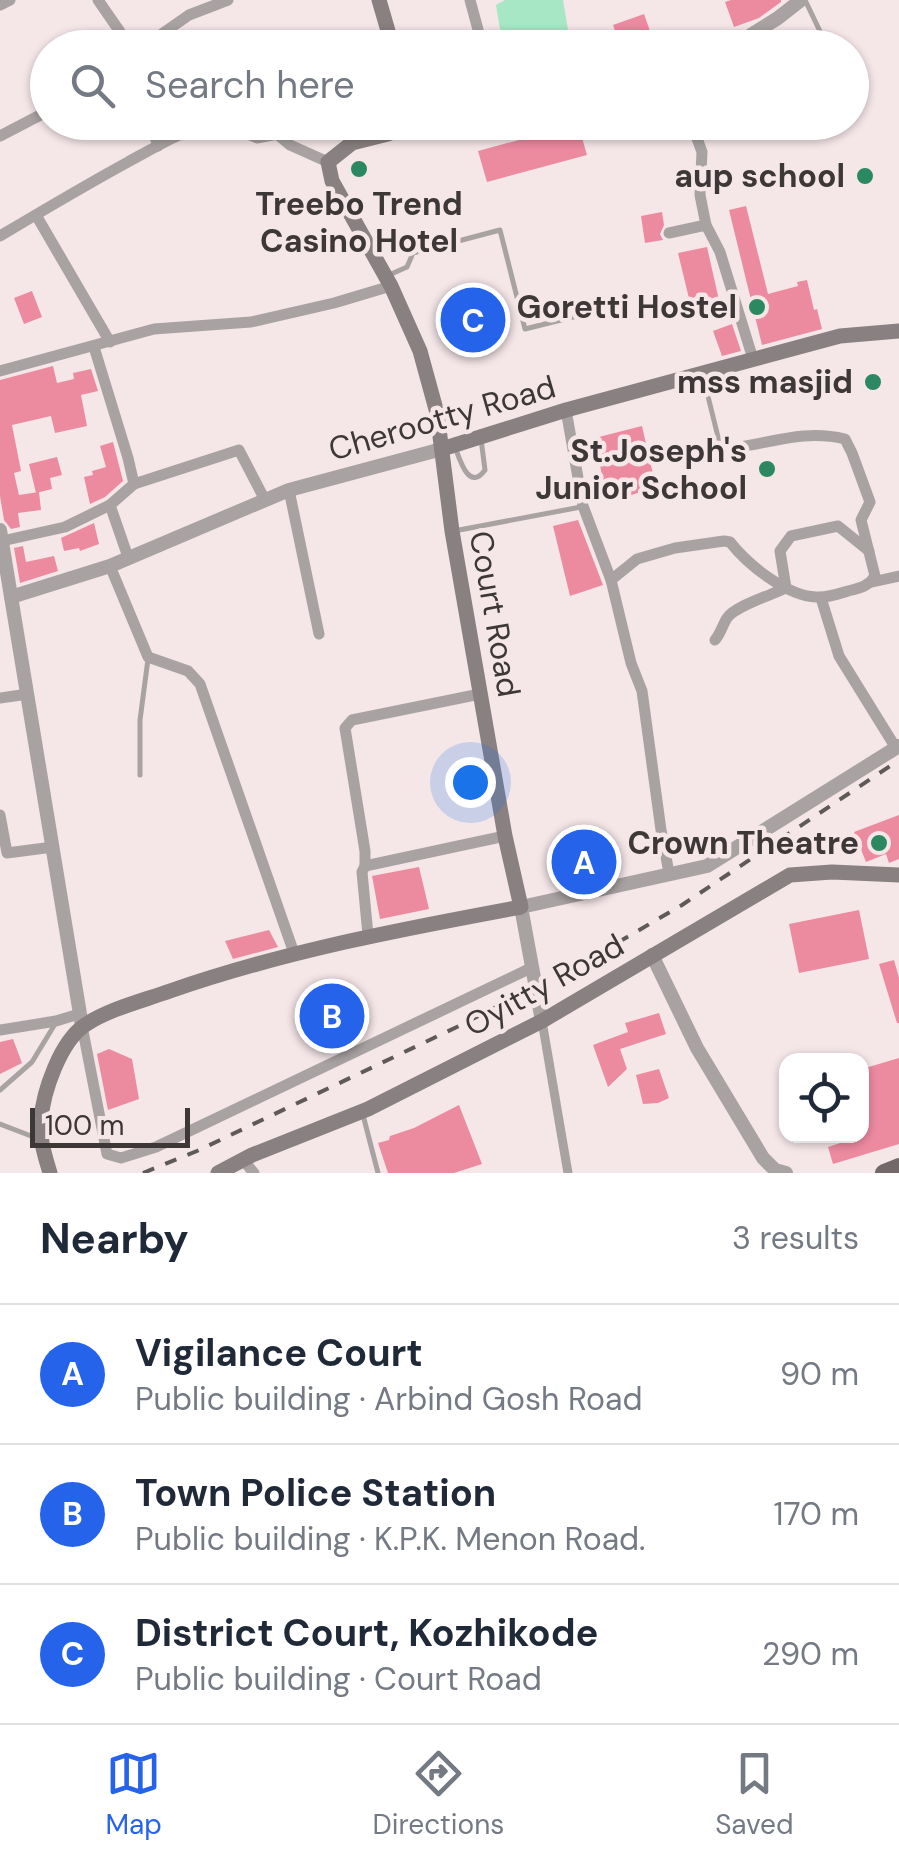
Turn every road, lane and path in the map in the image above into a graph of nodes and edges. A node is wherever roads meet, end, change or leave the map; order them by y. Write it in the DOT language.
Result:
graph roads {
  1 [pos="10,0"];
  2 [pos="98,0"];
  3 [pos="228,0"];
  4 [pos="379,0"];
  5 [pos="470,0"];
  6 [pos="798,1"];
  7 [pos="0,5"];
  8 [pos="117,30"];
  9 [pos="167,30"];
  10 [pos="387,30"];
  11 [pos="478,30"];
  12 [pos="759,30"];
  13 [pos="817,30"];
  14 [pos="30,121"];
  15 [pos="0,136"];
  16 [pos="156,140"];
  17 [pos="171,140"];
  18 [pos="284,140"];
  19 [pos="360,140"];
  20 [pos="698,140"];
  21 [pos="158,146"];
  22 [pos="328,162"];
  23 [pos="36,214"];
  24 [pos="706,225"];
  25 [pos="669,232"];
  26 [pos="0,236"];
  27 [pos="389,282"];
  28 [pos="581,315"];
  29 [pos="899,331"];
  30 [pos="110,342"];
  31 [pos="94,347"];
  32 [pos="753,358"];
  33 [pos="0,371"];
  34 [pos="702,374"];
  35 [pos="566,410"];
  36 [pos="481,436"];
  37 [pos="720,444"];
  38 [pos="448,447"];
  39 [pos="740,448"];
  40 [pos="134,484"];
  41 [pos="289,490"];
  42 [pos="265,500"];
  43 [pos="110,505"];
  44 [pos="584,506"];
  45 [pos="452,531"];
  46 [pos="1,536"];
  47 [pos="868,551"];
  48 [pos="128,557"];
  49 [pos="110,566"];
  50 [pos="899,576"];
  51 [pos="611,580"];
  52 [pos="872,582"];
  53 [pos="786,588"];
  54 [pos="12,597"];
  55 [pos="820,598"];
  56 [pos="319,634"];
  57 [pos="715,640"];
  58 [pos="148,657"];
  59 [pos="28,694"];
  60 [pos="480,694"];
  61 [pos="0,698"];
  62 [pos="898,747"];
  63 [pos="140,775"];
  64 [pos="0,815"];
  65 [pos="504,836"];
  66 [pos="53,847"];
  67 [pos="365,866"];
  68 [pos="669,873"];
  69 [pos="899,875"];
  70 [pos="521,907"];
  71 [pos="368,935"];
  72 [pos="294,953"];
  73 [pos="652,955"];
  74 [pos="531,968"];
  75 [pos="81,1020"];
  76 [pos="56,1021"];
  77 [pos="542,1021"];
  78 [pos="0,1030"];
  79 [pos="0,1090"];
  80 [pos="362,1112"];
  81 [pos="0,1124"];
  82 [pos="41,1141"];
  83 [pos="243,1160"];
  84 [pos="764,1166"];
  85 [pos="899,1168"];
  86 [pos="50,1173"];
  87 [pos="218,1173"];
  88 [pos="254,1173"];
  89 [pos="378,1173"];
  90 [pos="568,1173"];
  91 [pos="786,1173"];
  92 [pos="884,1173"];
  1 -- 7 [label="street"];
  2 -- 8 [label="street"];
  3 -- 9 [label="street"];
  4 -- 10 [label="main road"];
  5 -- 11 [label="street"];
  6 -- 12 [label="street"];
  6 -- 13 [label="lane"];
  14 -- 15 [label="street"];
  16 -- 21 [label="street"];
  17 -- 21 [label="street"];
  18 -- 22 [label="street"];
  19 -- 22 [label="main road"];
  20 -- 24 [label="street"];
  21 -- 23 [label="street"];
  22 -- 27 [label="main road, Court Road"];
  23 -- 26 [label="street"];
  23 -- 30 [label="street"];
  24 -- 25 [label="street"];
  24 -- 32 [label="street"];
  27 -- 28 [label="lane"];
  27 -- 30 [label="street"];
  27 -- 38 [label="main road, Court Road"];
  29 -- 32 [label="main road, Cherootty Road"];
  30 -- 31 [label="street"];
  31 -- 33 [label="street"];
  31 -- 40 [label="street"];
  32 -- 34 [label="main road, Cherootty Road"];
  34 -- 35 [label="main road, Cherootty Road"];
  34 -- 37 [label="lane"];
  35 -- 36 [label="main road, Cherootty Road"];
  35 -- 44 [label="street"];
  36 -- 38 [label="main road, Cherootty Road"];
  36 -- 38 [label="lane"];
  38 -- 41 [label="street, Cherootty Road"];
  38 -- 45 [label="main road, Court Road"];
  39 -- 47 [label="street"];
  40 -- 42 [label="street"];
  40 -- 43 [label="street"];
  41 -- 42 [label="street, Cherootty Road"];
  41 -- 56 [label="street"];
  42 -- 48 [label="street, Cherootty Road"];
  43 -- 46 [label="street"];
  43 -- 48 [label="street"];
  44 -- 45 [label="lane"];
  44 -- 51 [label="street"];
  45 -- 60 [label="main road, Court Road"];
  46 -- 54 [label="street"];
  47 -- 52 [label="street"];
  47 -- 53 [label="street"];
  48 -- 49 [label="street, Cherootty Road"];
  49 -- 54 [label="street, Cherootty Road"];
  49 -- 58 [label="street"];
  50 -- 52 [label="street"];
  51 -- 53 [label="street"];
  51 -- 68 [label="street"];
  52 -- 55 [label="street"];
  53 -- 55 [label="street"];
  53 -- 57 [label="street"];
  54 -- 59 [label="street"];
  55 -- 62 [label="street"];
  58 -- 63 [label="lane"];
  58 -- 72 [label="street"];
  59 -- 61 [label="street"];
  59 -- 66 [label="street"];
  60 -- 65 [label="main road, Court Road"];
  60 -- 67 [label="street"];
  62 -- 68 [label="street"];
  64 -- 66 [label="street"];
  65 -- 67 [label="street"];
  65 -- 70 [label="main road, Court Road"];
  66 -- 75 [label="street"];
  67 -- 71 [label="street"];
  68 -- 70 [label="street"];
  69 -- 73 [label="main road, Oyitty Road"];
  70 -- 71 [label="main road"];
  70 -- 74 [label="street, Court Road"];
  71 -- 72 [label="main road"];
  72 -- 75 [label="main road"];
  73 -- 77 [label="main road, Oyitty Road"];
  73 -- 84 [label="street"];
  74 -- 75 [label="street"];
  74 -- 77 [label="street, Court Road"];
  75 -- 76 [label="street"];
  75 -- 82 [label="main road"];
  76 -- 78 [label="street"];
  76 -- 79 [label="lane"];
  77 -- 80 [label="main road, Oyitty Road"];
  77 -- 90 [label="street, Court Road"];
  80 -- 83 [label="main road, Oyitty Road"];
  80 -- 89 [label="lane"];
  81 -- 82 [label="lane"];
  82 -- 86 [label="main road"];
  83 -- 87 [label="main road, Oyitty Road"];
  83 -- 88 [label="street"];
  84 -- 91 [label="street"];
  85 -- 92 [label="main road"];
}
